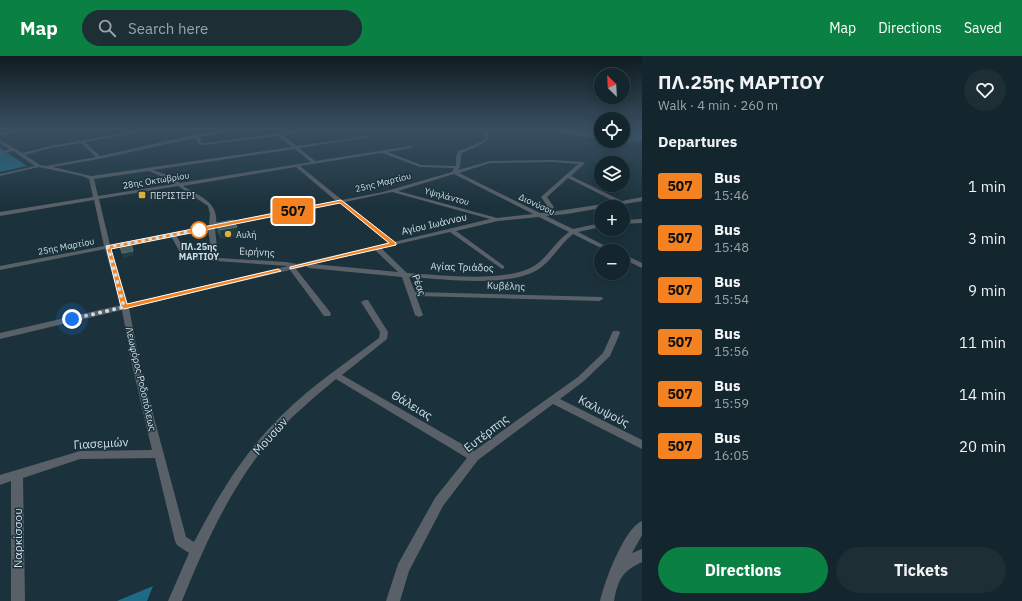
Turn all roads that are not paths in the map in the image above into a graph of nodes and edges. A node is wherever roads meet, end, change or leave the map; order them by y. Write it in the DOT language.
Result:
graph roads {
  1 [pos="22,155"];
  2 [pos="96,155"];
  3 [pos="110,155"];
  4 [pos="247,155"];
  5 [pos="306,155"];
  6 [pos="362,155"];
  7 [pos="392,155"];
  8 [pos="459,155"];
  9 [pos="99,158"];
  10 [pos="315,163"];
  11 [pos="297,166"];
  12 [pos="42,167"];
  13 [pos="458,167"];
  14 [pos="148,170"];
  15 [pos="454,172"];
  16 [pos="0,175"];
  17 [pos="568,176"];
  18 [pos="90,178"];
  19 [pos="180,185"];
  20 [pos="392,191"];
  21 [pos="95,199"];
  22 [pos="642,199"];
  23 [pos="616,200"];
  24 [pos="630,201"];
  25 [pos="341,202"];
  26 [pos="594,207"];
  27 [pos="0,214"];
  28 [pos="544,215"];
  29 [pos="498,219"];
  30 [pos="642,221"];
  31 [pos="630,222"];
  32 [pos="594,226"];
  33 [pos="211,227"];
  34 [pos="451,230"];
  35 [pos="573,231"];
  36 [pos="173,235"];
  37 [pos="393,244"];
  38 [pos="598,244"];
  39 [pos="108,247"];
  40 [pos="377,248"];
  41 [pos="215,260"];
  42 [pos="630,260"];
  43 [pos="642,266"];
  44 [pos="298,267"];
  45 [pos="0,268"];
  46 [pos="502,268"];
  47 [pos="405,275"];
  48 [pos="412,294"];
  49 [pos="599,299"];
  50 [pos="365,302"];
  51 [pos="124,307"];
  52 [pos="328,314"];
  53 [pos="419,315"];
  54 [pos="616,333"];
  55 [pos="0,336"];
  56 [pos="336,375"];
  57 [pos="553,400"];
  58 [pos="642,445"];
  59 [pos="159,454"];
  60 [pos="474,457"];
  61 [pos="17,475"];
  62 [pos="0,480"];
  63 [pos="642,527"];
  64 [pos="197,551"];
  65 [pos="642,554"];
  66 [pos="616,570"];
  67 [pos="18,601"];
  68 [pos="175,601"];
  69 [pos="393,601"];
  70 [pos="607,601"];
  1 -- 12 [label="street"];
  2 -- 9 [label="street"];
  3 -- 9 [label="street"];
  4 -- 14 [label="street"];
  5 -- 10 [label="street"];
  6 -- 10 [label="street, 28ης Οκτωβρίου"];
  7 -- 13 [label="street"];
  8 -- 13 [label="street"];
  9 -- 12 [label="street"];
  10 -- 11 [label="street, 28ης Οκτωβρίου"];
  11 -- 19 [label="street, 28ης Οκτωβρίου"];
  11 -- 25 [label="street"];
  12 -- 16 [label="street"];
  12 -- 18 [label="street"];
  13 -- 15 [label="street"];
  14 -- 18 [label="street"];
  14 -- 19 [label="street"];
  15 -- 17 [label="street, 25ης Μαρτίου"];
  15 -- 20 [label="street, 25ης Μαρτίου"];
  15 -- 28 [label="street, Διονύσου"];
  17 -- 23 [label="street"];
  17 -- 28 [label="street"];
  18 -- 21 [label="street, Λεωφόρος Ροδοπόλεως"];
  19 -- 21 [label="street, 28ης Οκτωβρίου"];
  19 -- 33 [label="street"];
  20 -- 25 [label="street, 25ης Μαρτίου"];
  20 -- 29 [label="street, Υψηλάντου"];
  21 -- 27 [label="street, 28ης Οκτωβρίου"];
  21 -- 39 [label="street, Λεωφόρος Ροδοπόλεως"];
  22 -- 24 [label="street, Αγίου Ιωάννου"];
  25 -- 33 [label="street, 25ης Μαρτίου"];
  25 -- 37 [label="street"];
  26 -- 28 [label="street, Αγίου Ιωάννου"];
  28 -- 29 [label="street, Αγίου Ιωάννου"];
  28 -- 35 [label="street, Διονύσου"];
  29 -- 34 [label="street, Αγίου Ιωάννου"];
  30 -- 31 [label="street"];
  32 -- 35 [label="street"];
  33 -- 36 [label="street, 25ης Μαρτίου"];
  33 -- 41 [label="street"];
  34 -- 37 [label="street, Αγίου Ιωάννου"];
  34 -- 46 [label="street"];
  35 -- 38 [label="street, Διονύσου"];
  35 -- 47 [label="street, Αγίας Τριάδος"];
  36 -- 39 [label="street, 25ης Μαρτίου"];
  36 -- 41 [label="street, Ειρήνης"];
  37 -- 40 [label="street, Αγίου Ιωάννου"];
  39 -- 45 [label="street, 25ης Μαρτίου"];
  39 -- 51 [label="street, Λεωφόρος Ροδοπόλεως"];
  40 -- 44 [label="street, Αγίου Ιωάννου"];
  40 -- 47 [label="street, Ρέας"];
  41 -- 44 [label="street, Ειρήνης"];
  42 -- 43 [label="street"];
  44 -- 47 [label="street, Αγίας Τριάδος"];
  44 -- 51 [label="street, Αγίου Ιωάννου"];
  44 -- 52 [label="street"];
  47 -- 48 [label="street, Ρέας"];
  48 -- 49 [label="street, Κυβέλης"];
  48 -- 53 [label="street, Ρέας"];
  50 -- 56 [label="street, Μουσών"];
  51 -- 55 [label="street, Αγίου Ιωάννου"];
  51 -- 59 [label="street, Λεωφόρος Ροδοπόλεως"];
  54 -- 57 [label="street, Ευτέρπης"];
  56 -- 60 [label="street, Θάλειας"];
  56 -- 64 [label="street, Μουσών"];
  57 -- 58 [label="street, Καλυψούς"];
  57 -- 60 [label="street, Ευτέρπης"];
  59 -- 61 [label="street, Γιασεμιών"];
  59 -- 64 [label="street, Λεωφόρος Ροδοπόλεως"];
  60 -- 69 [label="street, Ευτέρπης"];
  61 -- 62 [label="street, Γιασεμιών"];
  61 -- 67 [label="street, Ναρκίσσου"];
  63 -- 66 [label="street"];
  64 -- 68 [label="street, Μουσών"];
  65 -- 66 [label="street"];
  66 -- 70 [label="street"];
}
